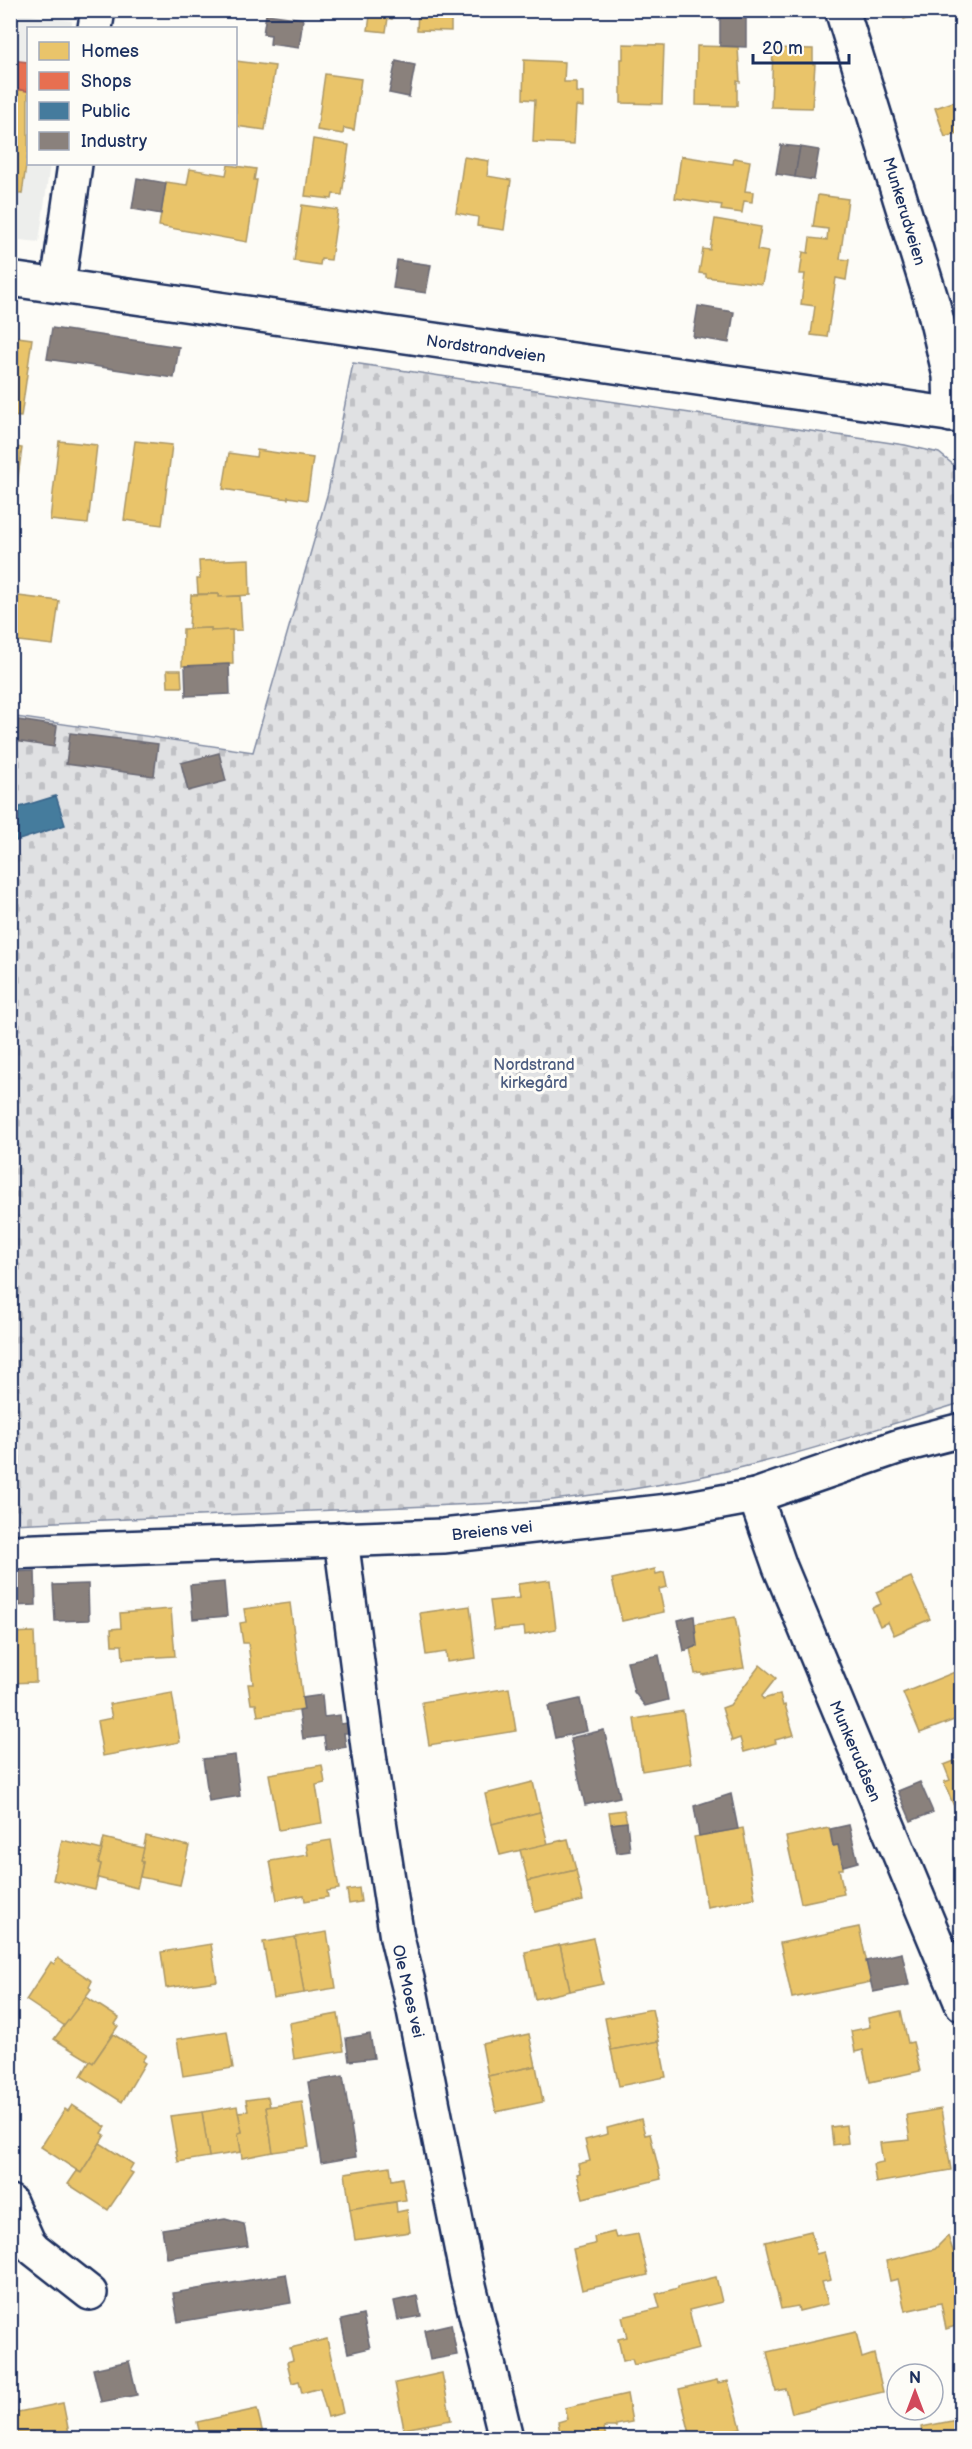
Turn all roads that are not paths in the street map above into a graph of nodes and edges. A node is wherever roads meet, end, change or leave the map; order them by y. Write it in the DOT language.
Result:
graph roads {
  1 [pos="98,10"];
  2 [pos="842,10"];
  3 [pos="95,27"];
  4 [pos="75,165"];
  5 [pos="10,279"];
  6 [pos="58,285"];
  7 [pos="956,416"];
  8 [pos="962,1430"];
  9 [pos="755,1496"];
  10 [pos="341,1539"];
  11 [pos="10,1552"];
  12 [pos="962,2004"];
  13 [pos="10,2202"];
  14 [pos="90,2293"];
  15 [pos="506,2439"];
  1 -- 3 [label="street"];
  2 -- 7 [label="street, Munkerudveien"];
  4 -- 6 [label="street"];
  5 -- 6 [label="street, Nordstrandveien"];
  6 -- 7 [label="street, Nordstrandveien"];
  8 -- 9 [label="street, Breiens vei"];
  9 -- 10 [label="street, Breiens vei"];
  9 -- 12 [label="street, Munkerudåsen"];
  10 -- 11 [label="street, Breiens vei"];
  10 -- 15 [label="street, Ole Moes vei"];
  13 -- 14 [label="street"];
}
